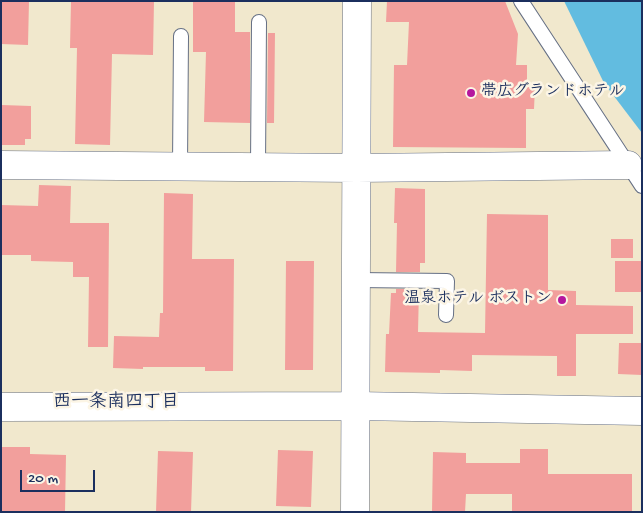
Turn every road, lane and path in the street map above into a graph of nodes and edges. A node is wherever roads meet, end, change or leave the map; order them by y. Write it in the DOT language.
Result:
graph roads {
  1 [pos="357,1"];
  2 [pos="522,1"];
  3 [pos="259,22"];
  4 [pos="181,36"];
  5 [pos="1,165"];
  6 [pos="180,166"];
  7 [pos="258,167"];
  8 [pos="357,168"];
  9 [pos="635,175"];
  10 [pos="357,280"];
  11 [pos="446,315"];
  12 [pos="356,406"];
  13 [pos="1,407"];
  14 [pos="642,411"];
  15 [pos="355,512"];
  1 -- 8 [label="street"];
  2 -- 9 [label="lane"];
  3 -- 7 [label="lane"];
  4 -- 6 [label="lane"];
  5 -- 6 [label="street"];
  6 -- 7 [label="street"];
  7 -- 8 [label="street"];
  8 -- 9 [label="street"];
  8 -- 10 [label="street"];
  10 -- 11 [label="lane"];
  10 -- 12 [label="street"];
  12 -- 13 [label="street"];
  12 -- 14 [label="street"];
  12 -- 15 [label="street"];
}
